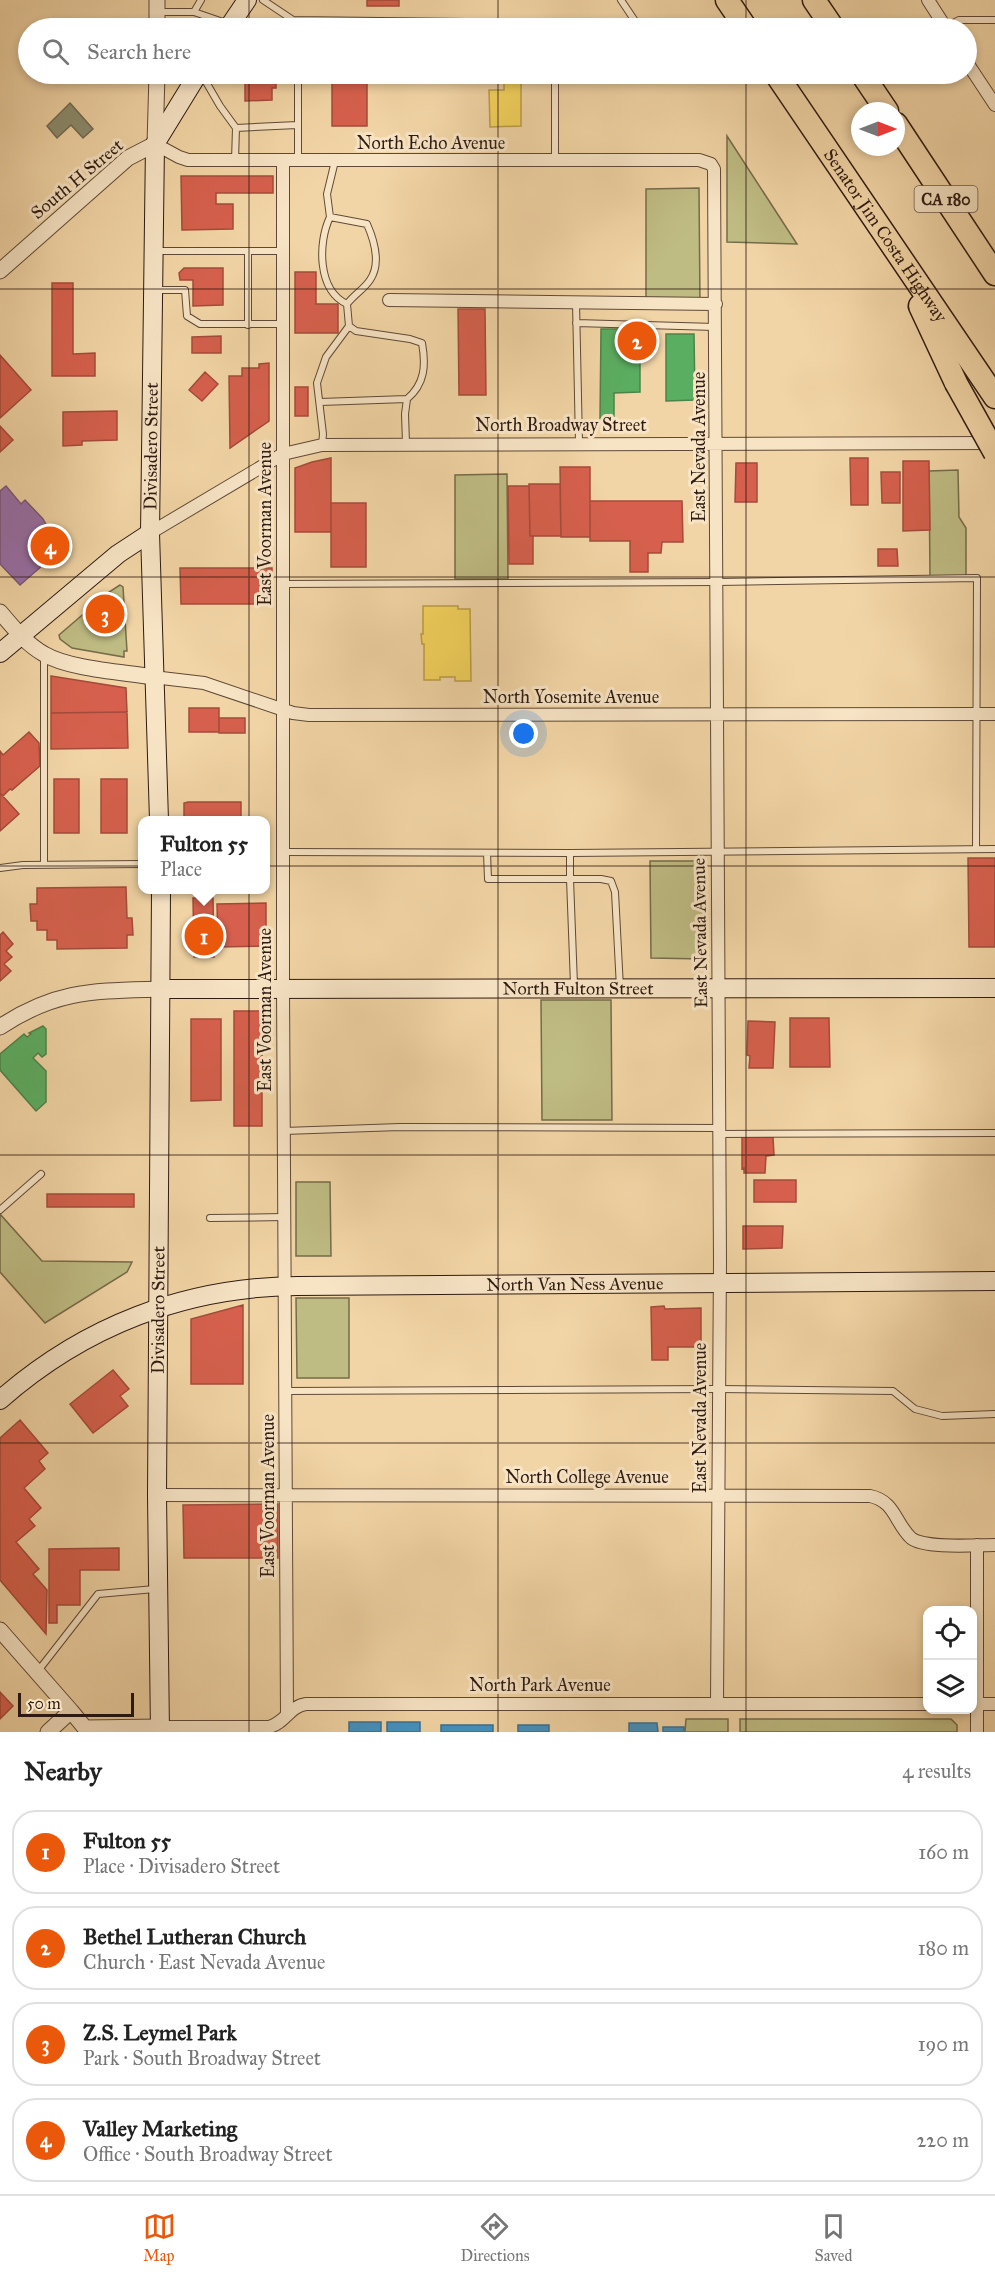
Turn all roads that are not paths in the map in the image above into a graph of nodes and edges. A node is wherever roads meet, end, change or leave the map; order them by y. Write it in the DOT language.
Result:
graph roads {
  1 [pos="201,0"];
  2 [pos="247,0"];
  3 [pos="262,0"];
  4 [pos="621,0"];
  5 [pos="727,0"];
  6 [pos="814,0"];
  7 [pos="928,0"];
  8 [pos="157,6"];
  9 [pos="194,12"];
  10 [pos="208,18"];
  11 [pos="235,18"];
  12 [pos="289,18"];
  13 [pos="633,18"];
  14 [pos="739,18"];
  15 [pos="826,18"];
  16 [pos="939,18"];
  17 [pos="977,20"];
  18 [pos="995,20"];
  19 [pos="977,78"];
  20 [pos="157,84"];
  21 [pos="194,84"];
  22 [pos="206,84"];
  23 [pos="298,84"];
  24 [pos="555,84"];
  25 [pos="783,84"];
  26 [pos="869,84"];
  27 [pos="881,102"];
  28 [pos="995,105"];
  29 [pos="297,125"];
  30 [pos="236,128"];
  31 [pos="905,138"];
  32 [pos="155,144"];
  33 [pos="235,161"];
  34 [pos="283,161"];
  35 [pos="298,161"];
  36 [pos="334,161"];
  37 [pos="555,161"];
  38 [pos="711,164"];
  39 [pos="330,216"];
  40 [pos="890,242"];
  41 [pos="153,251"];
  42 [pos="248,251"];
  43 [pos="283,251"];
  44 [pos="0,271"];
  45 [pos="995,274"];
  46 [pos="153,290"];
  47 [pos="389,300"];
  48 [pos="576,302"];
  49 [pos="347,304"];
  50 [pos="716,304"];
  51 [pos="576,323"];
  52 [pos="283,324"];
  53 [pos="248,325"];
  54 [pos="349,326"];
  55 [pos="716,327"];
  56 [pos="990,390"];
  57 [pos="407,399"];
  58 [pos="320,402"];
  59 [pos="717,442"];
  60 [pos="406,443"];
  61 [pos="579,443"];
  62 [pos="995,443"];
  63 [pos="322,445"];
  64 [pos="995,453"];
  65 [pos="283,454"];
  66 [pos="150,533"];
  67 [pos="718,582"];
  68 [pos="283,584"];
  69 [pos="0,612"];
  70 [pos="20,635"];
  71 [pos="0,653"];
  72 [pos="44,655"];
  73 [pos="153,677"];
  74 [pos="283,710"];
  75 [pos="977,714"];
  76 [pos="995,714"];
  77 [pos="718,715"];
  78 [pos="159,816"];
  79 [pos="976,849"];
  80 [pos="995,849"];
  81 [pos="717,850"];
  82 [pos="284,852"];
  83 [pos="487,853"];
  84 [pos="570,853"];
  85 [pos="44,864"];
  86 [pos="138,864"];
  87 [pos="0,868"];
  88 [pos="570,879"];
  89 [pos="160,894"];
  90 [pos="718,987"];
  91 [pos="283,988"];
  92 [pos="620,988"];
  93 [pos="995,988"];
  94 [pos="161,989"];
  95 [pos="574,989"];
  96 [pos="0,1027"];
  97 [pos="284,1131"];
  98 [pos="720,1131"];
  99 [pos="995,1133"];
  100 [pos="41,1174"];
  101 [pos="0,1210"];
  102 [pos="285,1217"];
  103 [pos="210,1218"];
  104 [pos="995,1281"];
  105 [pos="720,1282"];
  106 [pos="285,1286"];
  107 [pos="158,1307"];
  108 [pos="718,1389"];
  109 [pos="285,1391"];
  110 [pos="0,1400"];
  111 [pos="995,1414"];
  112 [pos="286,1494"];
  113 [pos="718,1494"];
  114 [pos="157,1495"];
  115 [pos="977,1545"];
  116 [pos="995,1545"];
  117 [pos="159,1589"];
  118 [pos="0,1630"];
  119 [pos="976,1660"];
  120 [pos="37,1672"];
  121 [pos="717,1702"];
  122 [pos="923,1704"];
  123 [pos="977,1704"];
  124 [pos="995,1704"];
  125 [pos="71,1711"];
  126 [pos="976,1714"];
  127 [pos="287,1715"];
  128 [pos="160,1729"];
  129 [pos="48,1732"];
  130 [pos="977,1732"];
  1 -- 9 [label="lane"];
  2 -- 11 [label="main road"];
  3 -- 12 [label="lane"];
  4 -- 13 [label="lane"];
  5 -- 14 [label="highway"];
  6 -- 15 [label="highway"];
  7 -- 16 [label="street"];
  8 -- 9 [label="lane"];
  9 -- 10 [label="lane"];
  17 -- 18 [label="lane"];
  19 -- 28 [label="street"];
  20 -- 32 [label="street, Divisadero Street"];
  21 -- 32 [label="main road"];
  22 -- 30 [label="lane"];
  23 -- 29 [label="lane"];
  24 -- 37 [label="lane"];
  25 -- 40 [label="highway, Senator Jim Costa Highway"];
  26 -- 27 [label="highway"];
  29 -- 30 [label="lane"];
  29 -- 35 [label="lane"];
  30 -- 33 [label="lane"];
  31 -- 45 [label="highway, CA 180"];
  32 -- 33 [label="street, North Echo Avenue"];
  32 -- 41 [label="main road, Divisadero Street"];
  32 -- 44 [label="street, South H Street"];
  33 -- 34 [label="street, North Echo Avenue"];
  34 -- 35 [label="street, North Echo Avenue"];
  34 -- 43 [label="street, East Voorman Avenue"];
  35 -- 36 [label="street, North Echo Avenue"];
  36 -- 37 [label="street, North Echo Avenue"];
  36 -- 39 [label="lane"];
  37 -- 38 [label="street, North Echo Avenue"];
  38 -- 50 [label="street, East Nevada Avenue"];
  39 -- 49 [label="lane"];
  39 -- 49 [label="lane"];
  40 -- 56 [label="highway, Senator Jim Costa Highway"];
  40 -- 64 [label="highway, bridge"];
  41 -- 42 [label="lane"];
  41 -- 46 [label="main road, Divisadero Street"];
  42 -- 43 [label="lane"];
  42 -- 53 [label="lane"];
  43 -- 52 [label="street, East Voorman Avenue"];
  46 -- 53 [label="lane"];
  46 -- 66 [label="main road, Divisadero Street"];
  47 -- 48 [label="street"];
  48 -- 50 [label="street"];
  48 -- 51 [label="lane"];
  49 -- 54 [label="lane"];
  50 -- 55 [label="street, East Nevada Avenue"];
  51 -- 55 [label="lane"];
  51 -- 61 [label="lane"];
  52 -- 53 [label="lane"];
  52 -- 65 [label="street, East Voorman Avenue"];
  54 -- 57 [label="lane"];
  54 -- 58 [label="lane"];
  55 -- 59 [label="street, East Nevada Avenue"];
  57 -- 58 [label="lane"];
  57 -- 60 [label="lane"];
  58 -- 63 [label="lane"];
  59 -- 61 [label="street, North Broadway Street"];
  59 -- 62 [label="street, North Broadway Street"];
  59 -- 67 [label="street, East Nevada Avenue"];
  60 -- 61 [label="street, North Broadway Street"];
  60 -- 63 [label="street, North Broadway Street"];
  63 -- 65 [label="street, North Broadway Street"];
  65 -- 66 [label="street, North Broadway Street"];
  65 -- 68 [label="street, East Voorman Avenue"];
  66 -- 70 [label="main road"];
  66 -- 73 [label="main road, Divisadero Street"];
  67 -- 68 [label="lane"];
  67 -- 75 [label="lane"];
  67 -- 77 [label="street, East Nevada Avenue"];
  68 -- 74 [label="street, East Voorman Avenue"];
  69 -- 70 [label="street"];
  70 -- 71 [label="main road"];
  70 -- 72 [label="street"];
  72 -- 73 [label="street"];
  72 -- 85 [label="lane"];
  73 -- 74 [label="street, North Yosemite Avenue"];
  73 -- 78 [label="main road, Divisadero Street"];
  74 -- 77 [label="street, North Yosemite Avenue"];
  74 -- 82 [label="street, East Voorman Avenue"];
  75 -- 76 [label="street, North Yosemite Avenue"];
  75 -- 77 [label="street, North Yosemite Avenue"];
  75 -- 79 [label="lane"];
  77 -- 81 [label="street, East Nevada Avenue"];
  79 -- 80 [label="lane"];
  79 -- 81 [label="lane"];
  81 -- 84 [label="lane"];
  81 -- 90 [label="street, East Nevada Avenue"];
  82 -- 83 [label="lane"];
  82 -- 91 [label="street, East Voorman Avenue"];
  83 -- 84 [label="lane"];
  83 -- 88 [label="lane"];
  84 -- 88 [label="lane"];
  85 -- 86 [label="lane"];
  85 -- 87 [label="lane"];
  88 -- 92 [label="lane"];
  88 -- 95 [label="lane"];
  89 -- 94 [label="main road, Divisadero Street"];
  90 -- 92 [label="main road, North Fulton Street"];
  90 -- 93 [label="main road, North Fulton Street"];
  90 -- 98 [label="street, East Nevada Avenue"];
  91 -- 94 [label="main road, North Fulton Street"];
  91 -- 95 [label="main road, North Fulton Street"];
  91 -- 97 [label="street, East Voorman Avenue"];
  92 -- 95 [label="main road, North Fulton Street"];
  94 -- 96 [label="street"];
  94 -- 107 [label="main road, Divisadero Street"];
  97 -- 98 [label="lane"];
  97 -- 102 [label="street, East Voorman Avenue"];
  98 -- 99 [label="lane"];
  98 -- 105 [label="street, East Nevada Avenue"];
  100 -- 101 [label="lane"];
  102 -- 103 [label="lane"];
  102 -- 106 [label="street, East Voorman Avenue"];
  104 -- 105 [label="main road, North Van Ness Avenue"];
  105 -- 106 [label="main road, North Van Ness Avenue"];
  105 -- 108 [label="street, East Nevada Avenue"];
  106 -- 107 [label="main road, North Van Ness Avenue"];
  106 -- 109 [label="street, East Voorman Avenue"];
  107 -- 110 [label="main road, North Van Ness Avenue"];
  107 -- 114 [label="main road, Divisadero Street"];
  108 -- 109 [label="lane"];
  108 -- 111 [label="lane"];
  108 -- 113 [label="street, East Nevada Avenue"];
  109 -- 112 [label="street, East Voorman Avenue"];
  112 -- 113 [label="street, North College Avenue"];
  112 -- 114 [label="street, North College Avenue"];
  112 -- 127 [label="street, East Voorman Avenue"];
  113 -- 115 [label="street, North College Avenue"];
  113 -- 121 [label="street, East Nevada Avenue"];
  114 -- 117 [label="main road, Divisadero Street"];
  115 -- 116 [label="street, North College Avenue"];
  115 -- 119 [label="street"];
  117 -- 120 [label="lane"];
  117 -- 128 [label="main road, Divisadero Street"];
  118 -- 120 [label="street"];
  120 -- 125 [label="street"];
  121 -- 122 [label="street, North Park Avenue"];
  121 -- 127 [label="street, North Park Avenue"];
  123 -- 124 [label="street"];
  125 -- 128 [label="street"];
  125 -- 129 [label="street"];
  126 -- 130 [label="street"];
  127 -- 128 [label="street, North Park Avenue"];
}
